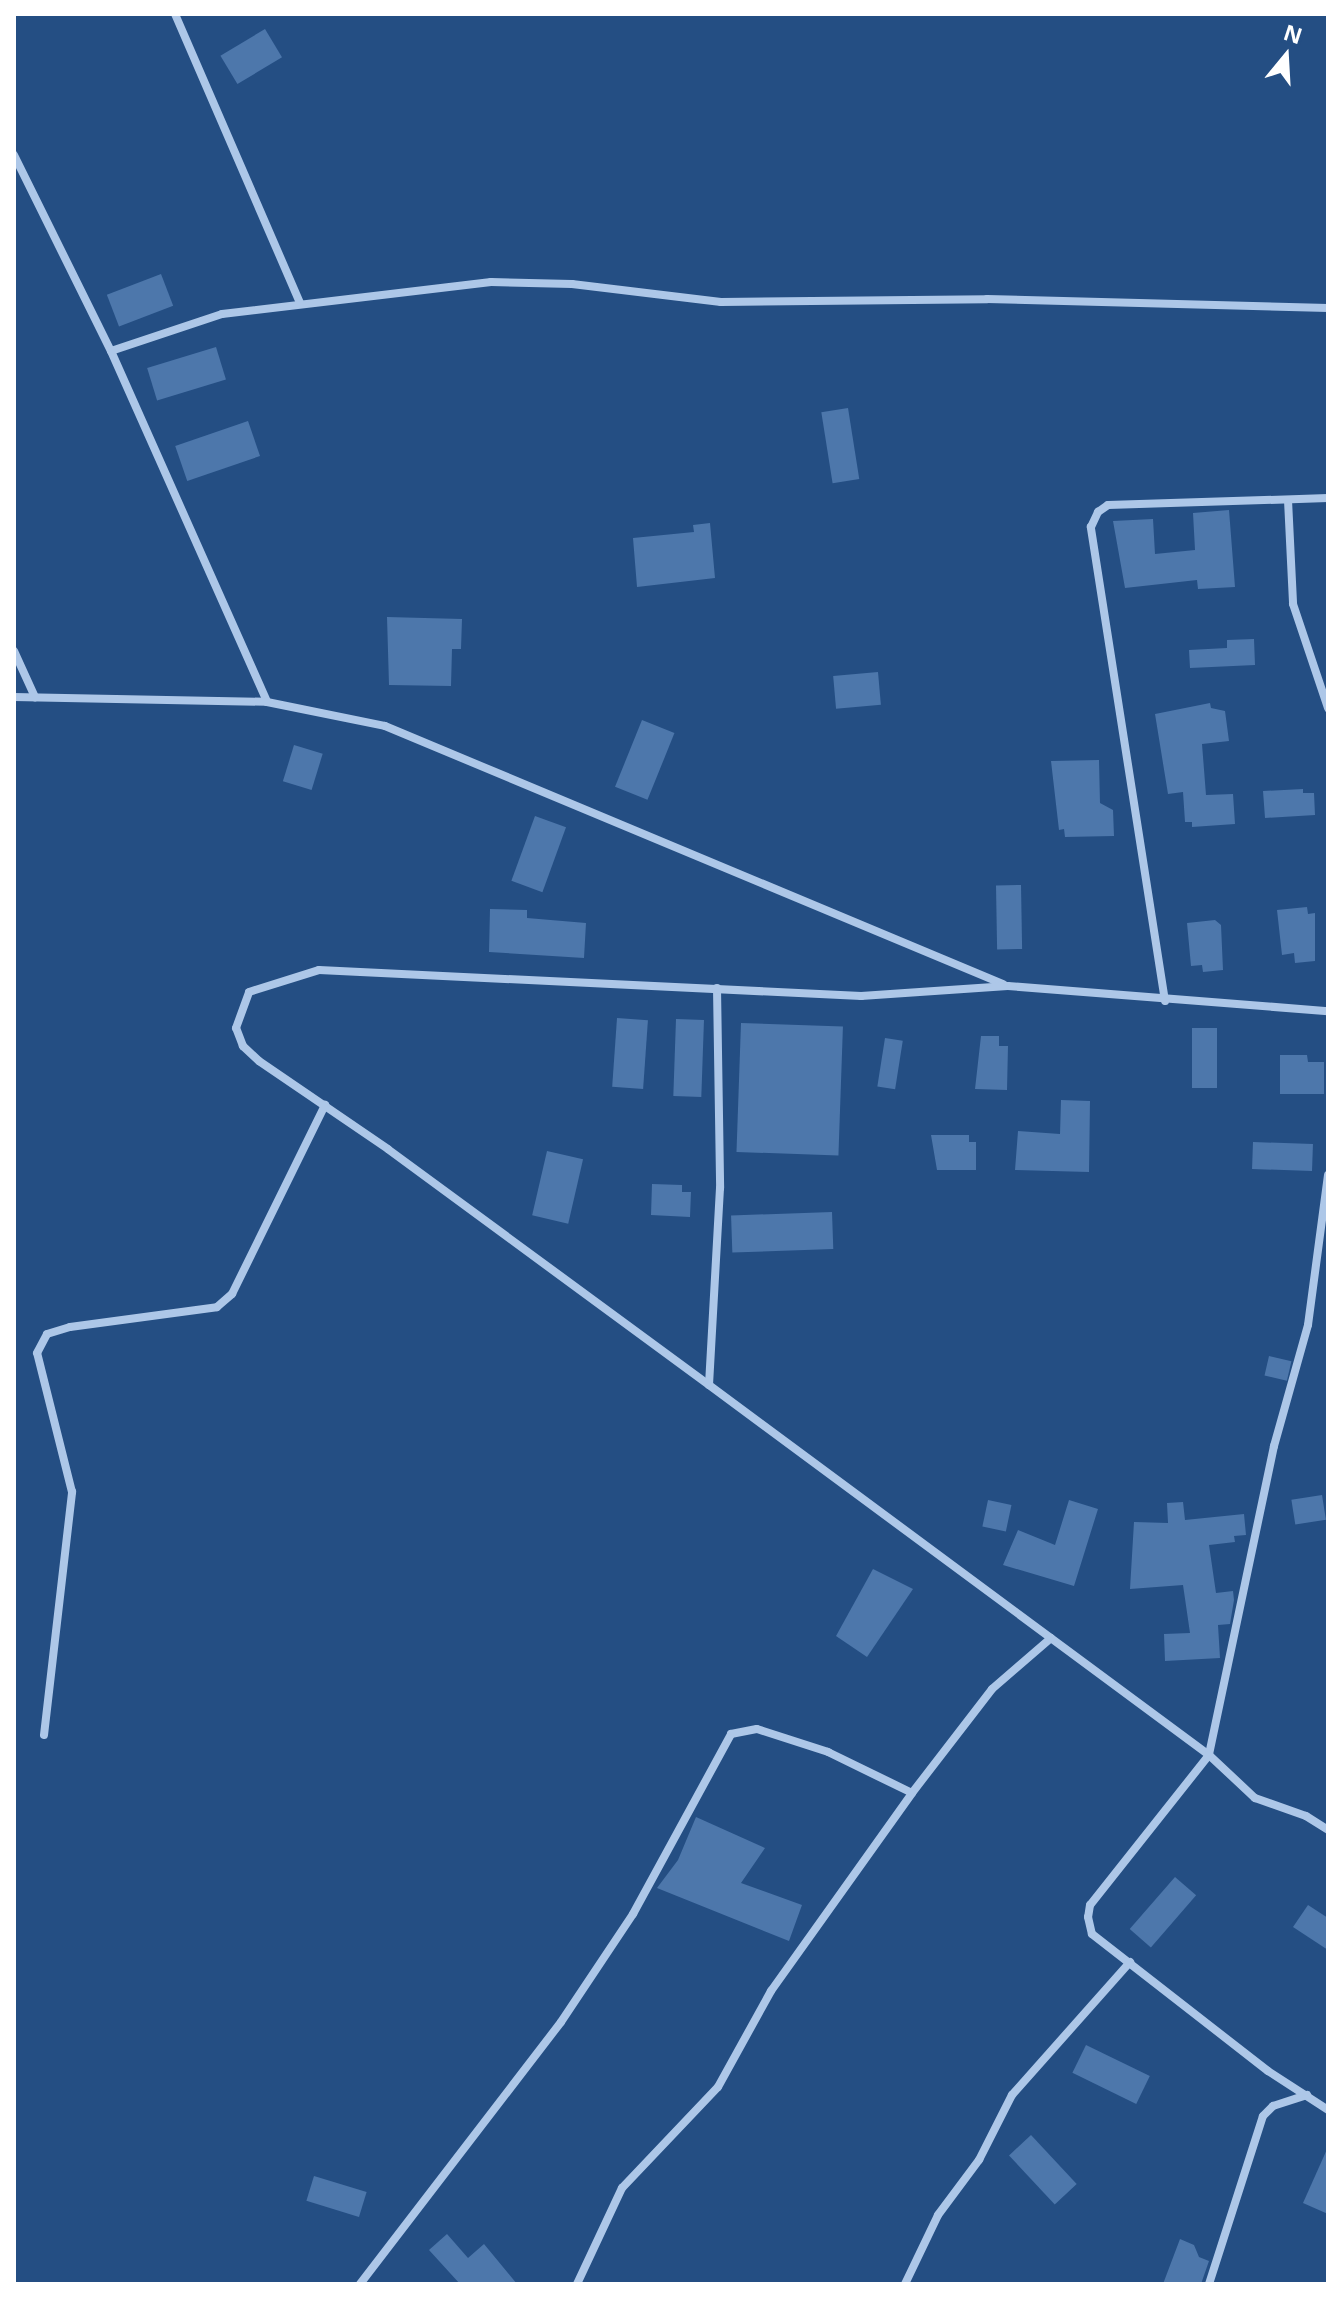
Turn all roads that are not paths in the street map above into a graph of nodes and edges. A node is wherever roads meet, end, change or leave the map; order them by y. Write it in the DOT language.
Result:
graph roads {
  1 [pos="175,14"];
  2 [pos="14,155"];
  3 [pos="300,303"];
  4 [pos="1328,308"];
  5 [pos="111,351"];
  6 [pos="1328,498"];
  7 [pos="1288,500"];
  8 [pos="14,651"];
  9 [pos="14,697"];
  10 [pos="35,697"];
  11 [pos="267,702"];
  12 [pos="1328,708"];
  13 [pos="1008,986"];
  14 [pos="717,988"];
  15 [pos="1165,1001"];
  16 [pos="1328,1011"];
  17 [pos="325,1105"];
  18 [pos="1328,1175"];
  19 [pos="709,1385"];
  20 [pos="1051,1638"];
  21 [pos="44,1735"];
  22 [pos="1209,1755"];
  23 [pos="912,1793"];
  24 [pos="1328,1830"];
  25 [pos="1130,1962"];
  26 [pos="1307,2095"];
  27 [pos="1328,2110"];
  28 [pos="360,2284"];
  29 [pos="577,2284"];
  30 [pos="905,2284"];
  31 [pos="1209,2284"];
  1 -- 3 [label="street"];
  2 -- 5 [label="street"];
  3 -- 4 [label="street"];
  3 -- 5 [label="street"];
  5 -- 11 [label="street"];
  6 -- 7 [label="street"];
  7 -- 12 [label="street"];
  7 -- 15 [label="street"];
  8 -- 10 [label="street"];
  9 -- 10 [label="street"];
  10 -- 11 [label="street"];
  11 -- 13 [label="street"];
  13 -- 14 [label="street"];
  13 -- 15 [label="street"];
  14 -- 17 [label="street"];
  14 -- 19 [label="street"];
  15 -- 16 [label="street"];
  17 -- 19 [label="street"];
  17 -- 21 [label="street"];
  18 -- 22 [label="street"];
  19 -- 20 [label="street"];
  20 -- 22 [label="street"];
  20 -- 23 [label="street"];
  22 -- 24 [label="street"];
  22 -- 25 [label="street"];
  23 -- 28 [label="street"];
  23 -- 29 [label="street"];
  25 -- 26 [label="street"];
  25 -- 30 [label="street"];
  26 -- 27 [label="street"];
  26 -- 31 [label="street"];
}
